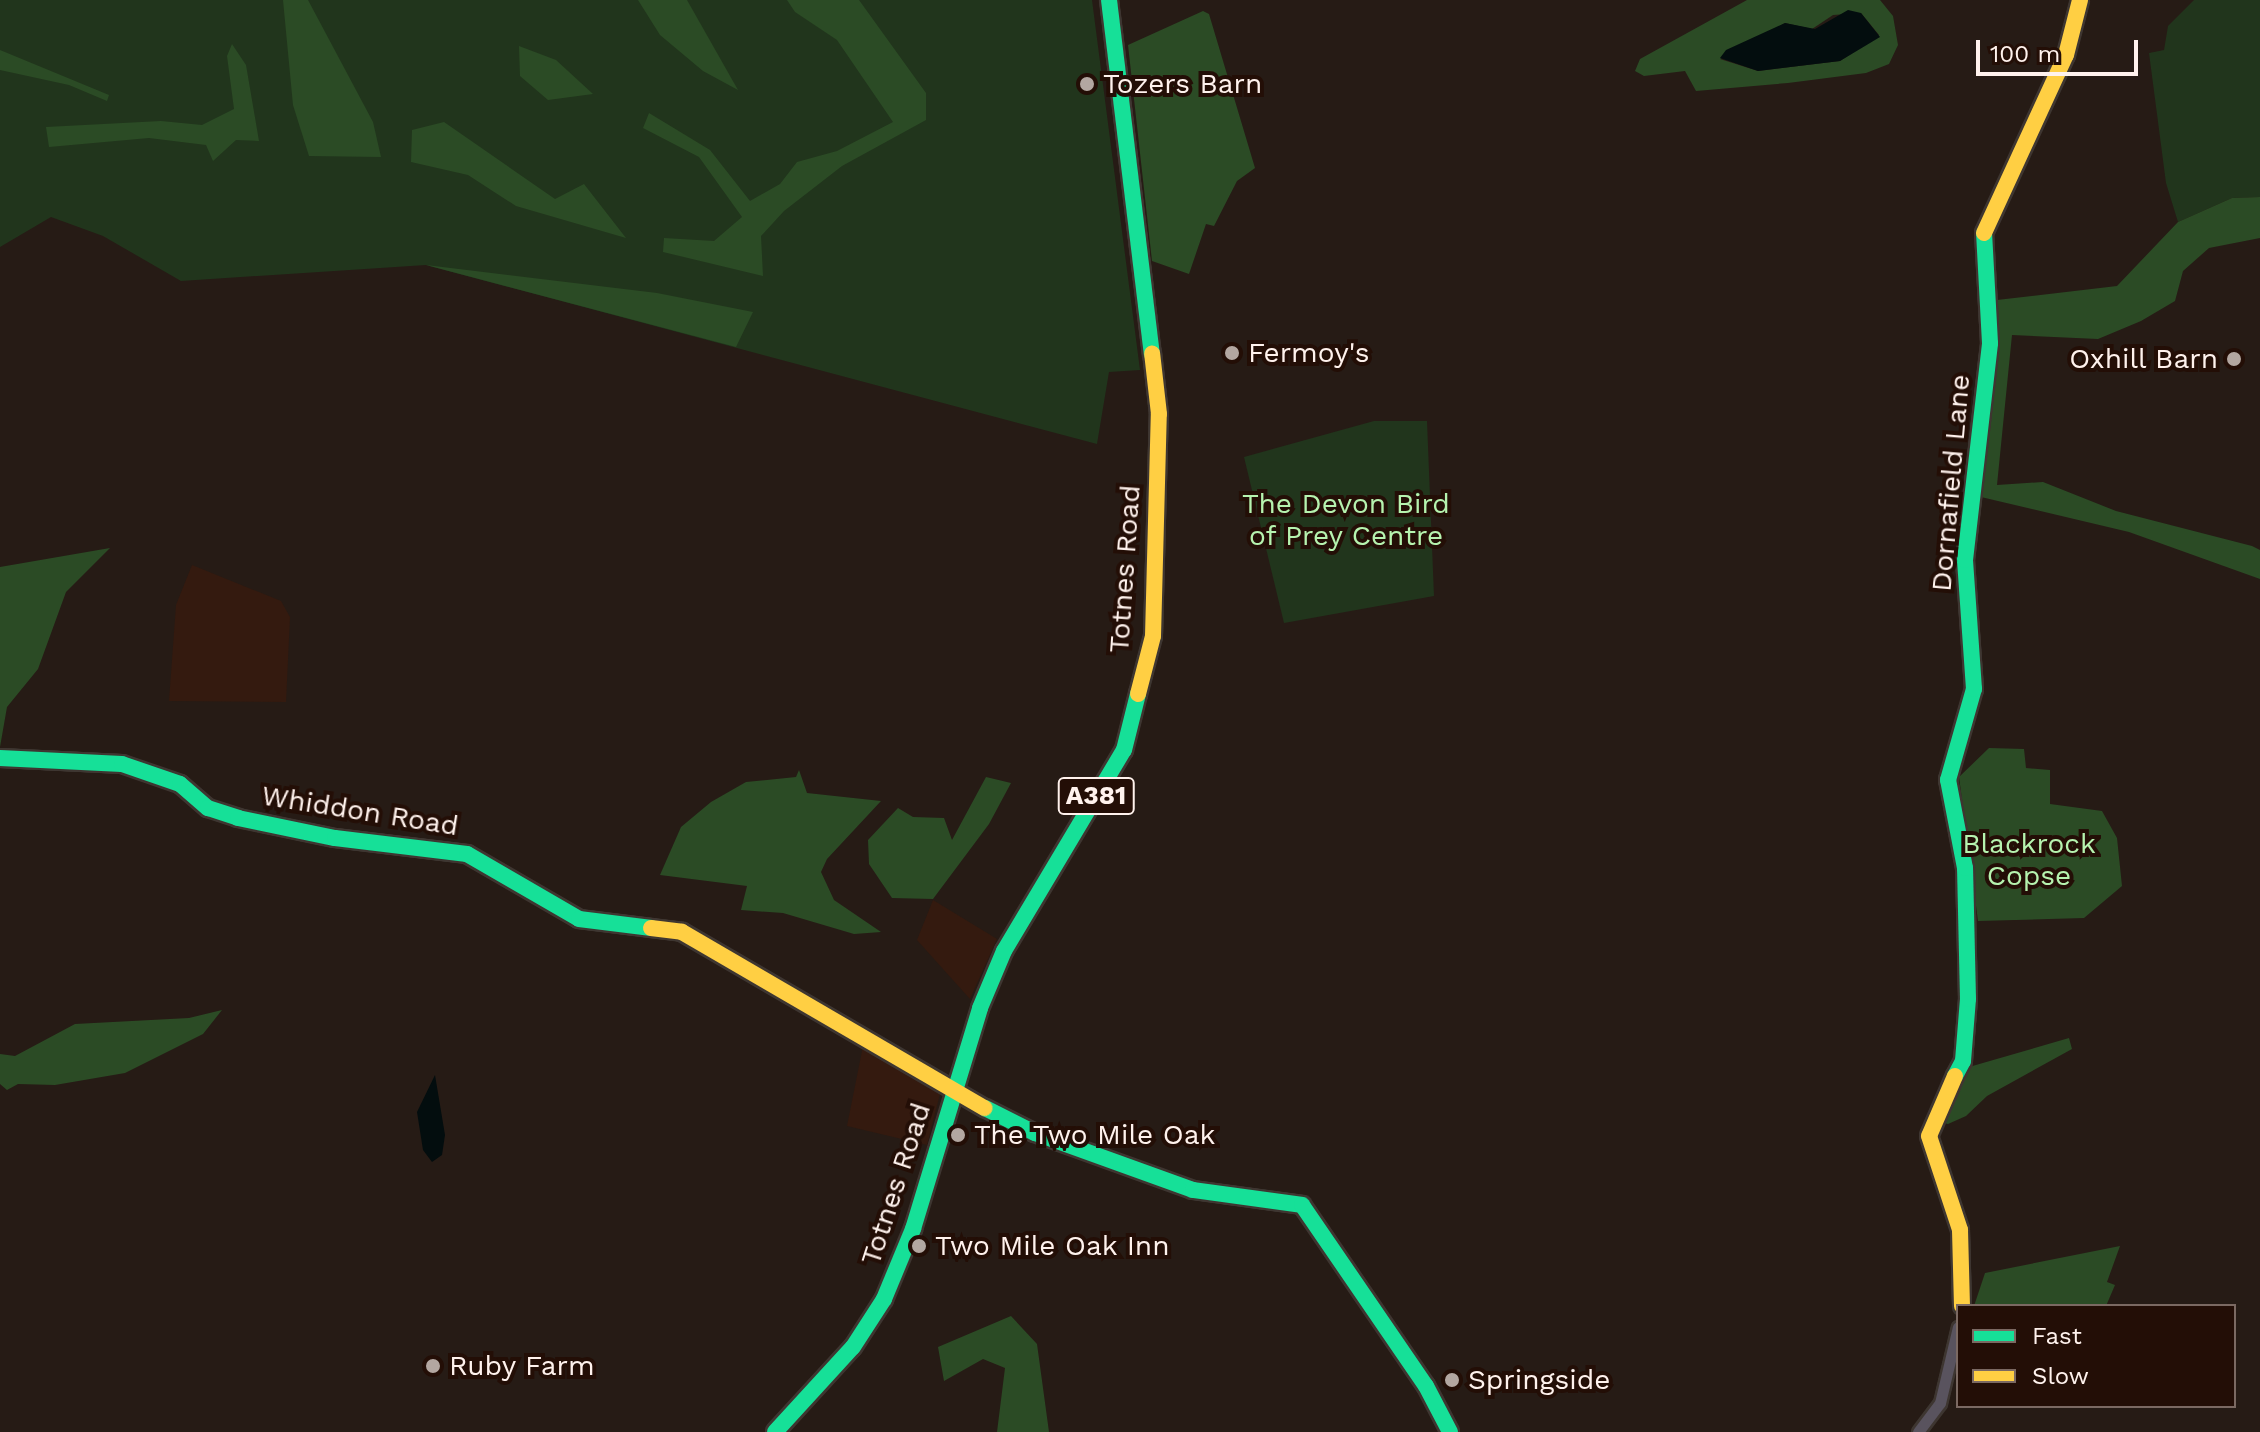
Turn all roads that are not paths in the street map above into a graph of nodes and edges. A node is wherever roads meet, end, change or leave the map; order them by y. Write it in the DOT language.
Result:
graph roads {
  1 [pos="1109,0"];
  2 [pos="2080,0"];
  3 [pos="0,758"];
  4 [pos="953,1092"];
  5 [pos="1962,1304"];
  6 [pos="1956,1335"];
  7 [pos="775,1432"];
  8 [pos="1450,1432"];
  9 [pos="1918,1432"];
  1 -- 4 [label="street, Totnes Road / A381"];
  2 -- 5 [label="street, Dornafield Lane"];
  3 -- 4 [label="street, Whiddon Road"];
  4 -- 7 [label="street, Totnes Road / A381"];
  4 -- 8 [label="street, Whiddon Road"];
  6 -- 9 [label="street"];
}
